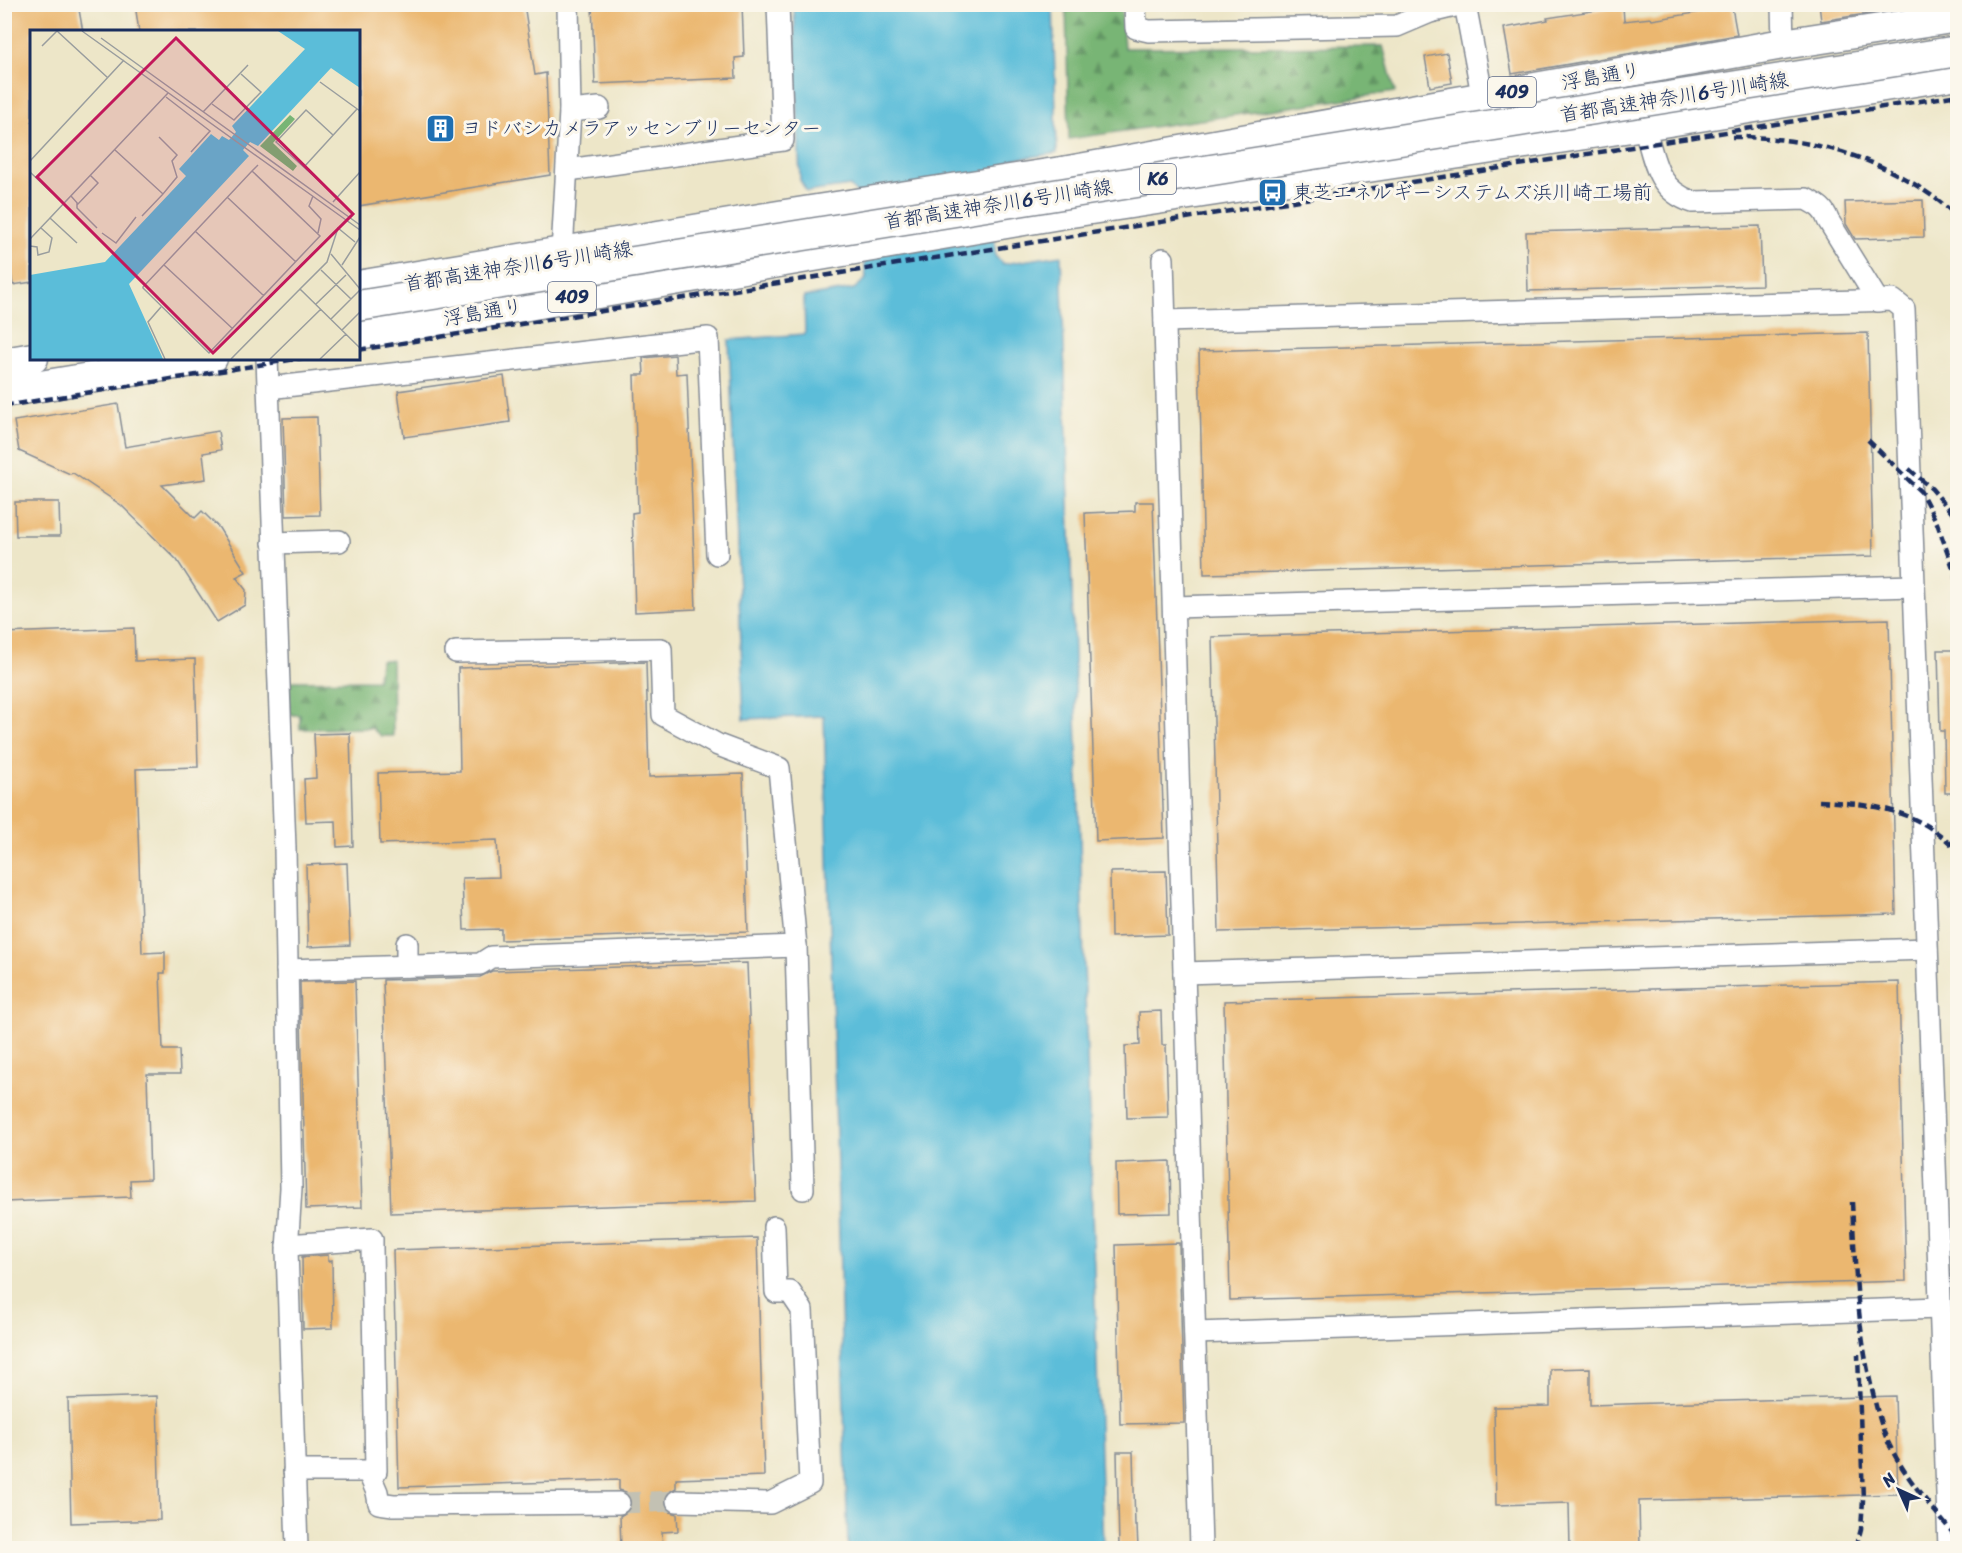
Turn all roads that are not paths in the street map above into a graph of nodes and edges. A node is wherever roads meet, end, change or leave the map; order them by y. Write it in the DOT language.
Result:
graph roads {
  1 [pos="568,4"];
  2 [pos="778,4"];
  3 [pos="1135,4"];
  4 [pos="1464,4"];
  5 [pos="1782,4"];
  6 [pos="1430,8"];
  7 [pos="1958,16"];
  8 [pos="1958,38"];
  9 [pos="1783,44"];
  10 [pos="1958,51"];
  11 [pos="1958,74"];
  12 [pos="1483,97"];
  13 [pos="599,108"];
  14 [pos="570,111"];
  15 [pos="1644,125"];
  16 [pos="1492,148"];
  17 [pos="568,170"];
  18 [pos="562,252"];
  19 [pos="1163,259"];
  20 [pos="507,282"];
  21 [pos="360,286"];
  22 [pos="360,291"];
  23 [pos="570,297"];
  24 [pos="1878,301"];
  25 [pos="360,306"];
  26 [pos="360,314"];
  27 [pos="1165,321"];
  28 [pos="360,334"];
  29 [pos="30,344"];
  30 [pos="4,349"];
  31 [pos="30,359"];
  32 [pos="136,360"];
  33 [pos="200,360"];
  34 [pos="267,360"];
  35 [pos="4,363"];
  36 [pos="4,384"];
  37 [pos="268,388"];
  38 [pos="4,392"];
  39 [pos="339,541"];
  40 [pos="273,543"];
  41 [pos="717,554"];
  42 [pos="1914,586"];
  43 [pos="1174,607"];
  44 [pos="456,652"];
  45 [pos="407,944"];
  46 [pos="796,946"];
  47 [pos="1927,949"];
  48 [pos="407,966"];
  49 [pos="287,970"];
  50 [pos="1184,973"];
  51 [pos="803,1189"];
  52 [pos="774,1227"];
  53 [pos="287,1245"];
  54 [pos="1940,1308"];
  55 [pos="1195,1333"];
  56 [pos="294,1471"];
  57 [pos="368,1471"];
  58 [pos="677,1501"];
  59 [pos="620,1503"];
  60 [pos="297,1548"];
  61 [pos="1201,1548"];
  62 [pos="1949,1548"];
  1 -- 14 [label="lane"];
  2 -- 17 [label="lane"];
  3 -- 6 [label="lane"];
  4 -- 6 [label="lane"];
  4 -- 12 [label="lane"];
  5 -- 9 [label="lane"];
  7 -- 9 [label="highway, 浮島通り / 409"];
  8 -- 22 [label="highway, 首都高速神奈川6号川崎線 / K6"];
  9 -- 12 [label="highway, 浮島通り / 409"];
  10 -- 20 [label="highway, 首都高速神奈川6号川崎線 / K6, bridge"];
  11 -- 15 [label="highway, 409"];
  12 -- 16 [label="lane"];
  12 -- 18 [label="highway, 浮島通り / 409"];
  13 -- 14 [label="lane"];
  14 -- 17 [label="lane"];
  15 -- 16 [label="highway, 409"];
  15 -- 24 [label="lane"];
  16 -- 23 [label="highway, 浮島通り / 409"];
  17 -- 18 [label="lane"];
  18 -- 21 [label="highway, 409"];
  18 -- 23 [label="lane"];
  19 -- 27 [label="lane"];
  20 -- 25 [label="highway, 首都高速神奈川6号川崎線 / K6, bridge"];
  20 -- 26 [label="highway, bridge"];
  23 -- 28 [label="highway, 浮島通り / 409"];
  24 -- 27 [label="lane"];
  24 -- 42 [label="lane"];
  27 -- 43 [label="lane"];
  29 -- 30 [label="highway"];
  31 -- 35 [label="highway"];
  32 -- 36 [label="highway"];
  33 -- 38 [label="highway"];
  34 -- 37 [label="lane"];
  37 -- 40 [label="lane"];
  37 -- 41 [label="lane"];
  39 -- 40 [label="lane"];
  40 -- 49 [label="lane"];
  42 -- 43 [label="lane"];
  42 -- 47 [label="lane"];
  43 -- 50 [label="lane"];
  44 -- 46 [label="lane"];
  45 -- 48 [label="lane"];
  46 -- 48 [label="lane"];
  46 -- 51 [label="lane"];
  47 -- 50 [label="lane"];
  47 -- 54 [label="lane"];
  48 -- 49 [label="lane"];
  49 -- 53 [label="lane"];
  50 -- 55 [label="lane"];
  52 -- 58 [label="lane"];
  53 -- 56 [label="lane"];
  53 -- 57 [label="lane"];
  54 -- 55 [label="lane"];
  54 -- 62 [label="lane"];
  55 -- 61 [label="lane"];
  56 -- 57 [label="lane"];
  56 -- 60 [label="lane"];
  57 -- 59 [label="lane"];
}
